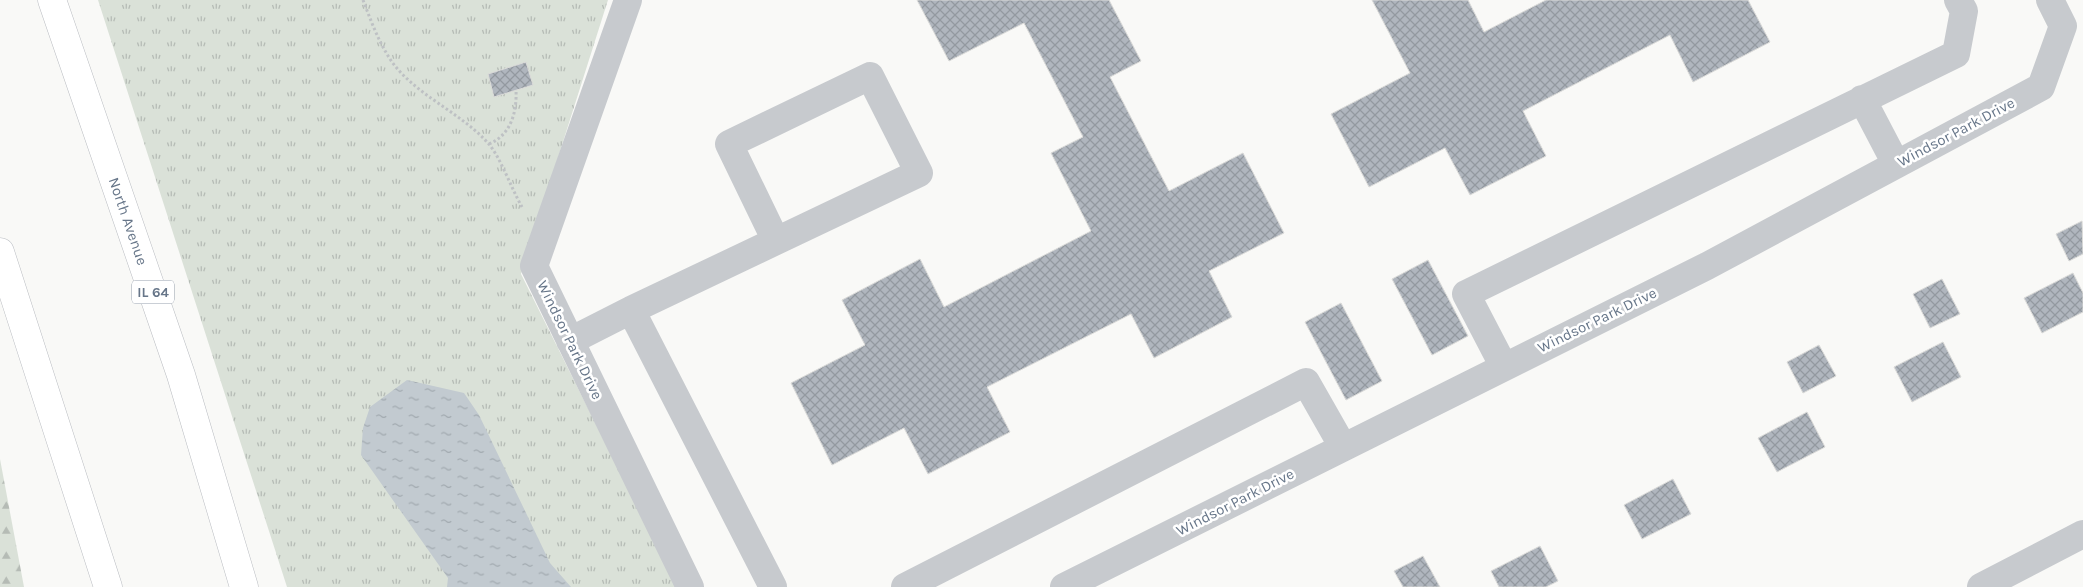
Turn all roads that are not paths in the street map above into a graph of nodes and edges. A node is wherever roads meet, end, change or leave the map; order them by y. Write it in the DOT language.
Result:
graph roads {
  1 [pos="52,0"];
  2 [pos="628,0"];
  3 [pos="1958,0"];
  4 [pos="2050,0"];
  5 [pos="1862,99"];
  6 [pos="1896,164"];
  7 [pos="776,241"];
  8 [pos="0,252"];
  9 [pos="631,310"];
  10 [pos="570,341"];
  11 [pos="1504,367"];
  12 [pos="1344,447"];
  13 [pos="2083,534"];
  14 [pos="913,585"];
  15 [pos="108,587"];
  16 [pos="244,587"];
  17 [pos="690,587"];
  18 [pos="773,587"];
  19 [pos="1064,587"];
  20 [pos="1981,587"];
  1 -- 16 [label="main road, North Avenue / IL 64"];
  2 -- 10 [label="street, Windsor Park Drive"];
  3 -- 5 [label="street"];
  4 -- 6 [label="street, Windsor Park Drive"];
  5 -- 6 [label="street"];
  5 -- 11 [label="street"];
  6 -- 11 [label="street, Windsor Park Drive"];
  7 -- 7 [label="street"];
  7 -- 9 [label="street"];
  8 -- 15 [label="main road"];
  9 -- 10 [label="street"];
  9 -- 18 [label="street"];
  10 -- 17 [label="street, Windsor Park Drive"];
  11 -- 12 [label="street, Windsor Park Drive"];
  12 -- 14 [label="street"];
  12 -- 19 [label="street, Windsor Park Drive"];
  13 -- 20 [label="street"];
}
